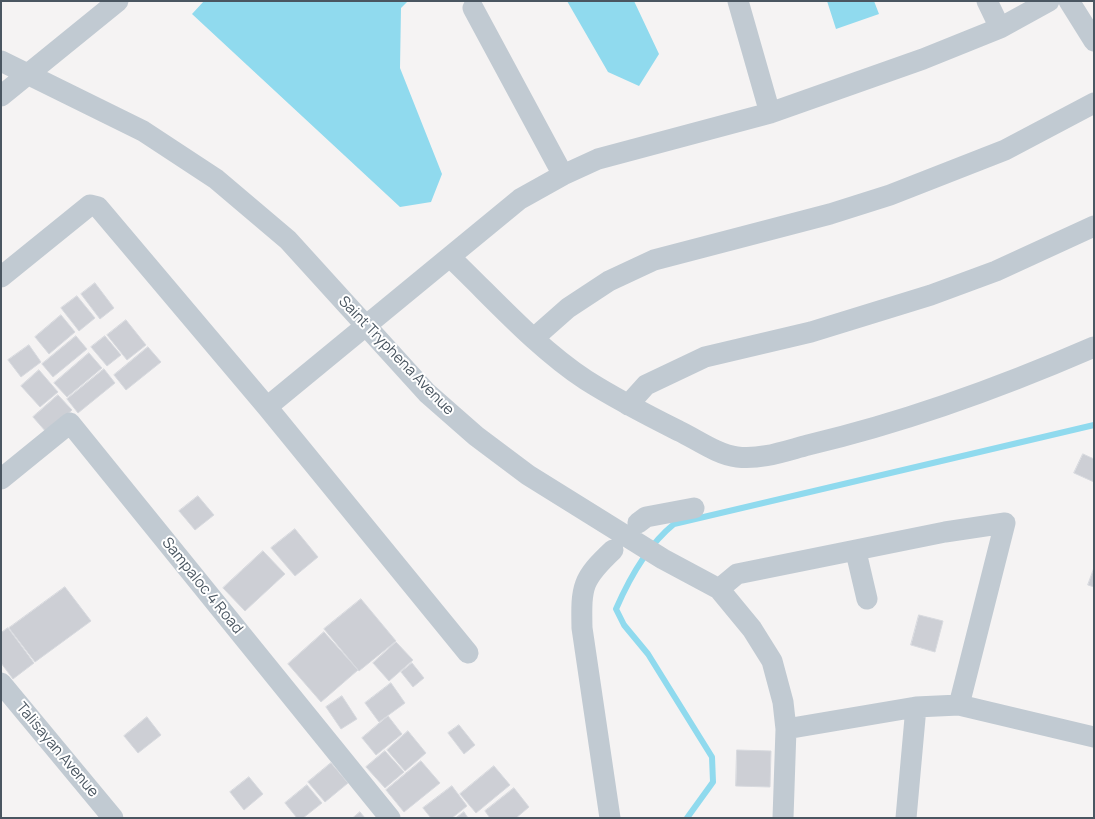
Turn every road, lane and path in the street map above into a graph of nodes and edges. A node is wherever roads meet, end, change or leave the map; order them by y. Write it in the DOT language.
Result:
graph roads {
  1 [pos="118,1"];
  2 [pos="738,1"];
  3 [pos="987,1"];
  4 [pos="1049,1"];
  5 [pos="1069,1"];
  6 [pos="473,8"];
  7 [pos="1000,28"];
  8 [pos="1094,41"];
  9 [pos="1,61"];
  10 [pos="28,74"];
  11 [pos="1,96"];
  12 [pos="1094,103"];
  13 [pos="770,113"];
  14 [pos="563,175"];
  15 [pos="1094,226"];
  16 [pos="451,258"];
  17 [pos="1,277"];
  18 [pos="367,327"];
  19 [pos="534,338"];
  20 [pos="1094,347"];
  21 [pos="628,405"];
  22 [pos="267,407"];
  23 [pos="1,479"];
  24 [pos="694,508"];
  25 [pos="638,523"];
  26 [pos="614,550"];
  27 [pos="856,552"];
  28 [pos="719,588"];
  29 [pos="867,599"];
  30 [pos="468,653"];
  31 [pos="1,683"];
  32 [pos="959,705"];
  33 [pos="916,707"];
  34 [pos="786,729"];
  35 [pos="1094,736"];
  36 [pos="112,818"];
  37 [pos="390,818"];
  38 [pos="610,818"];
  39 [pos="783,818"];
  40 [pos="906,818"];
  1 -- 10 [label="street"];
  2 -- 13 [label="street"];
  3 -- 7 [label="street"];
  4 -- 7 [label="street"];
  5 -- 8 [label="street"];
  6 -- 14 [label="street"];
  7 -- 13 [label="street"];
  9 -- 10 [label="street, Saint Tryphena Avenue"];
  10 -- 11 [label="street"];
  10 -- 18 [label="street, Saint Tryphena Avenue"];
  12 -- 19 [label="street"];
  13 -- 14 [label="street"];
  14 -- 16 [label="street"];
  15 -- 21 [label="street"];
  16 -- 18 [label="street"];
  16 -- 19 [label="street"];
  17 -- 22 [label="street"];
  18 -- 22 [label="street"];
  18 -- 28 [label="street, Saint Tryphena Avenue"];
  19 -- 21 [label="street"];
  20 -- 21 [label="street"];
  22 -- 30 [label="street"];
  23 -- 37 [label="street, Sampaloc 4 Road"];
  24 -- 25 [label="street"];
  26 -- 38 [label="street"];
  27 -- 28 [label="street"];
  27 -- 29 [label="street"];
  27 -- 32 [label="street"];
  28 -- 34 [label="street, Saint Tryphena Avenue"];
  31 -- 36 [label="street, Talisayan Avenue"];
  32 -- 33 [label="street"];
  32 -- 35 [label="street"];
  33 -- 34 [label="street"];
  33 -- 40 [label="street"];
  34 -- 39 [label="street, Saint Tryphena Avenue"];
}
